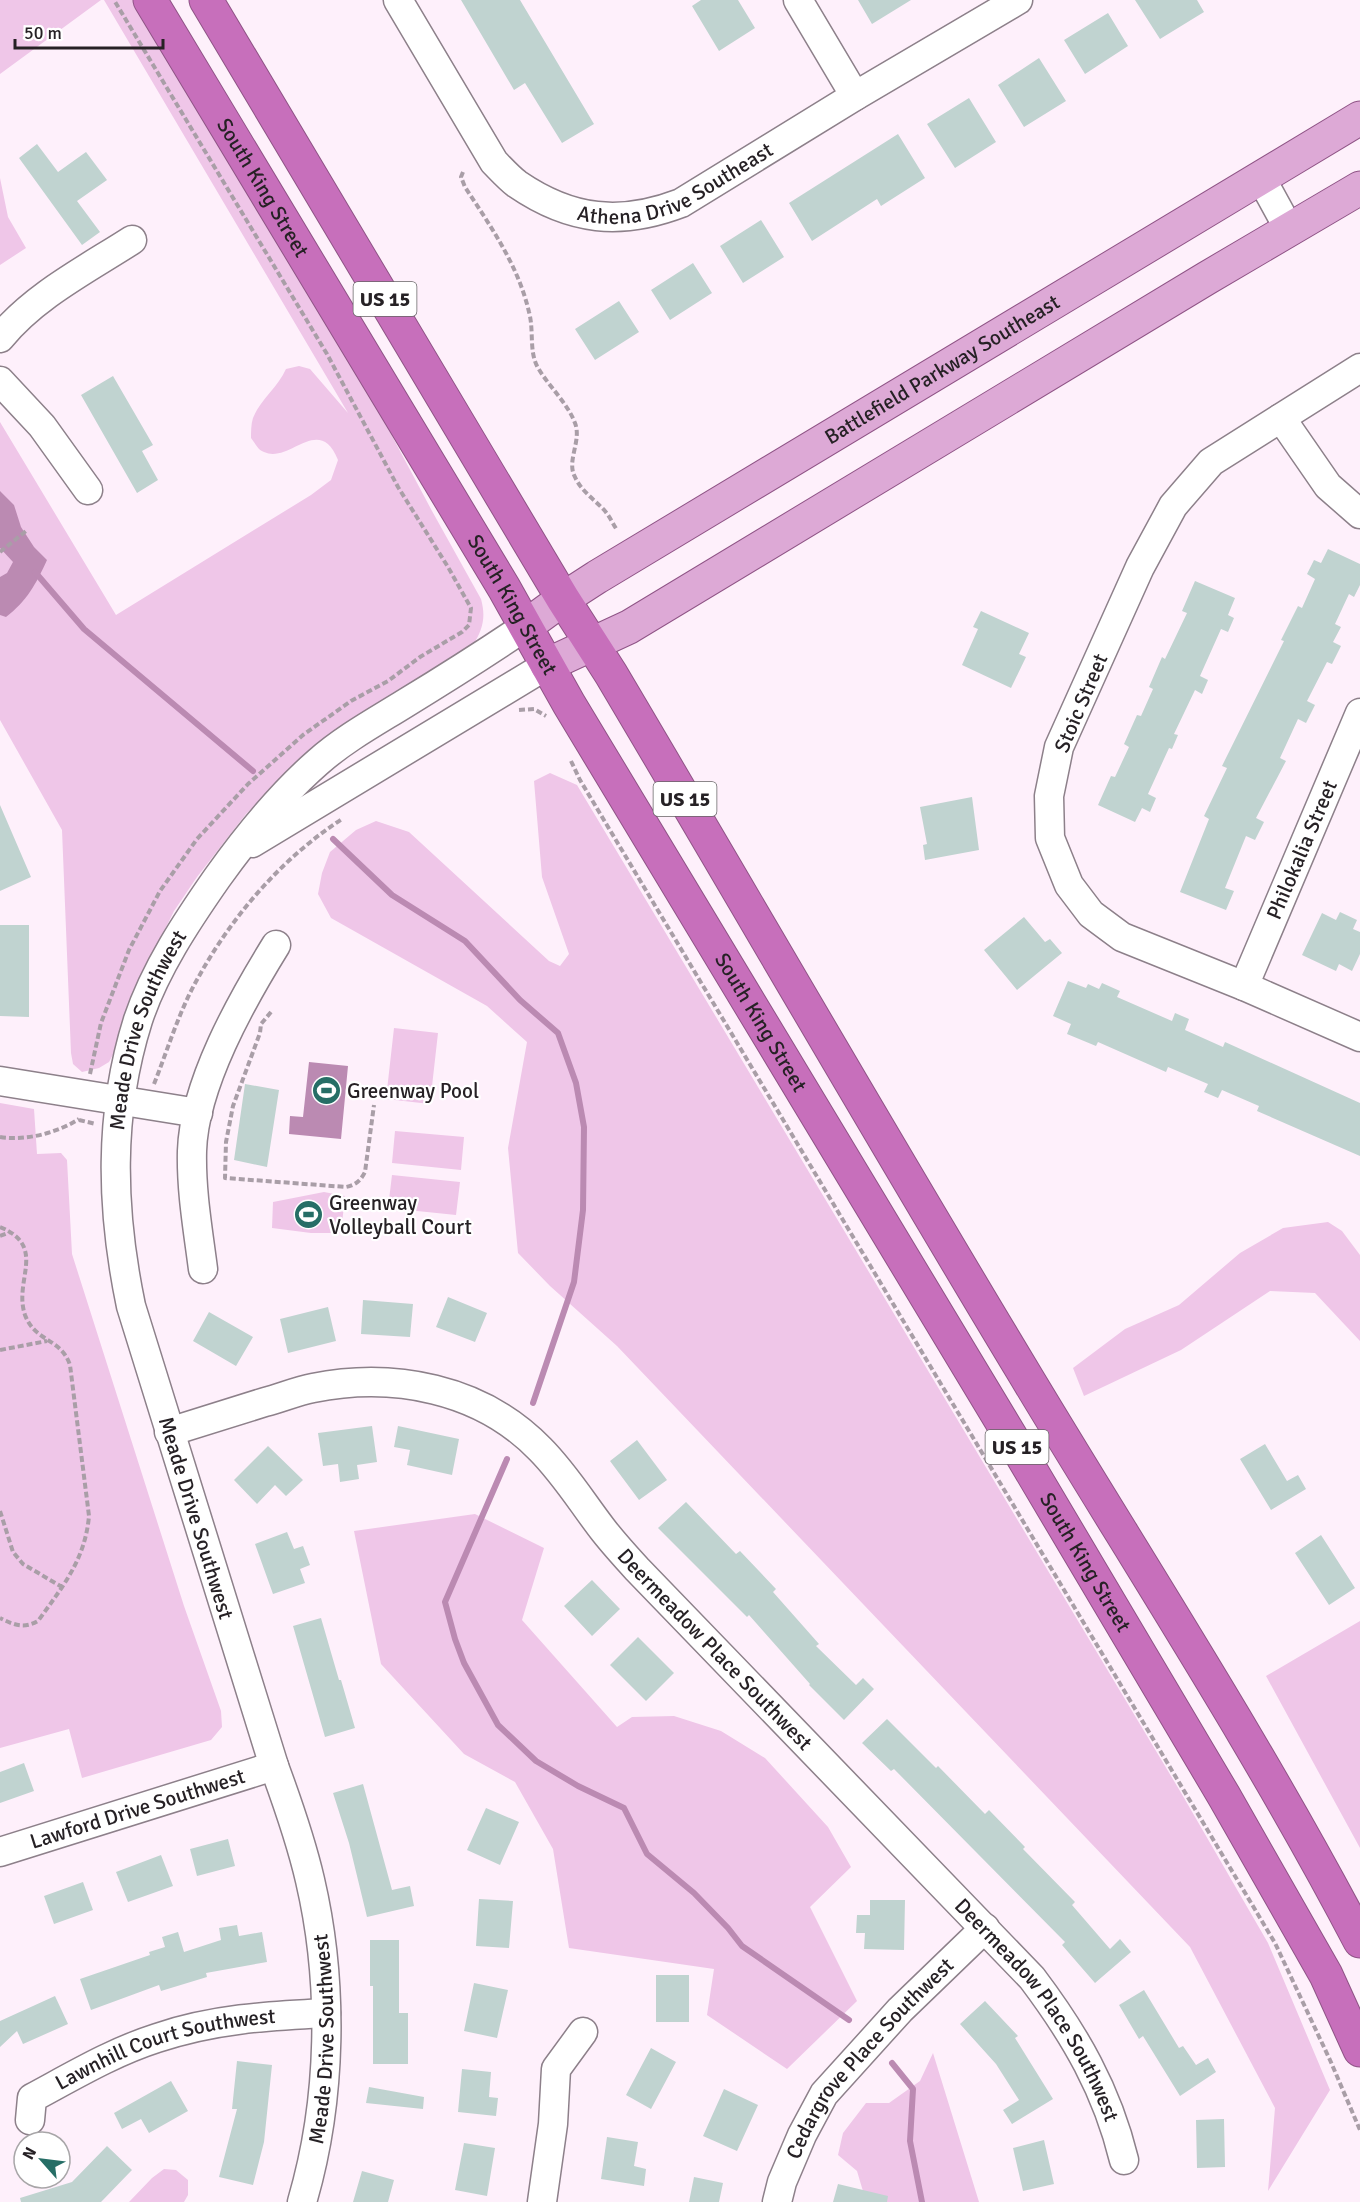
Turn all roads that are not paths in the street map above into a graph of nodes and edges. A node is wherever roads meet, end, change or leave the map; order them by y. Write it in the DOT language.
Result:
graph roads {
  1 [pos="150,0"];
  2 [pos="206,0"];
  3 [pos="398,0"];
  4 [pos="798,0"];
  5 [pos="1018,0"];
  6 [pos="855,96"];
  7 [pos="1360,118"];
  8 [pos="1261,178"];
  9 [pos="1360,188"];
  10 [pos="1290,231"];
  11 [pos="132,240"];
  12 [pos="0,338"];
  13 [pos="1360,368"];
  14 [pos="0,381"];
  15 [pos="1281,418"];
  16 [pos="88,490"];
  17 [pos="1360,514"];
  18 [pos="562,598"];
  19 [pos="526,626"];
  20 [pos="591,643"];
  21 [pos="547,665"];
  22 [pos="1360,713"];
  23 [pos="1353,752"];
  24 [pos="235,854"];
  25 [pos="276,945"];
  26 [pos="1244,986"];
  27 [pos="1360,1036"];
  28 [pos="0,1081"];
  29 [pos="198,1113"];
  30 [pos="118,1114"];
  31 [pos="203,1269"];
  32 [pos="169,1432"];
  33 [pos="274,1766"];
  34 [pos="0,1852"];
  35 [pos="985,1928"];
  36 [pos="1360,1941"];
  37 [pos="326,2013"];
  38 [pos="583,2032"];
  39 [pos="1360,2050"];
  40 [pos="30,2120"];
  41 [pos="1124,2160"];
  42 [pos="302,2202"];
  43 [pos="542,2202"];
  44 [pos="777,2202"];
  1 -- 19 [label="highway, South King Street / US 15"];
  2 -- 18 [label="highway, US 15"];
  3 -- 6 [label="street, Athena Drive Southeast"];
  4 -- 6 [label="street"];
  5 -- 6 [label="street, Athena Drive Southeast"];
  7 -- 8 [label="main road, Battlefield Parkway Southeast"];
  8 -- 10 [label="street"];
  8 -- 18 [label="main road, Battlefield Parkway Southeast"];
  9 -- 10 [label="main road"];
  10 -- 20 [label="main road"];
  11 -- 12 [label="street"];
  13 -- 15 [label="street, Stoic Street"];
  14 -- 16 [label="street"];
  15 -- 17 [label="street"];
  15 -- 26 [label="street, Stoic Street"];
  18 -- 19 [label="main road, Battlefield Parkway Southeast"];
  18 -- 20 [label="highway, US 15"];
  19 -- 21 [label="highway, South King Street / US 15"];
  19 -- 24 [label="street, Meade Drive Southwest"];
  20 -- 21 [label="main road"];
  20 -- 36 [label="highway, US 15"];
  21 -- 24 [label="street, Meade Drive Southwest"];
  21 -- 39 [label="highway, South King Street / US 15"];
  22 -- 23 [label="street, Philokalia Street"];
  23 -- 26 [label="street, Philokalia Street"];
  24 -- 30 [label="street, Meade Drive Southwest"];
  25 -- 29 [label="street"];
  26 -- 27 [label="street, Stoic Street"];
  28 -- 30 [label="street"];
  29 -- 30 [label="street"];
  29 -- 31 [label="street"];
  30 -- 32 [label="street, Meade Drive Southwest"];
  32 -- 33 [label="street, Meade Drive Southwest"];
  32 -- 35 [label="street, Deermeadow Place Southwest"];
  33 -- 34 [label="street, Lawford Drive Southwest"];
  33 -- 37 [label="street, Meade Drive Southwest"];
  35 -- 41 [label="street, Deermeadow Place Southwest"];
  35 -- 44 [label="street, Cedargrove Place Southwest"];
  37 -- 40 [label="street, Lawnhill Court Southwest"];
  37 -- 42 [label="street, Meade Drive Southwest"];
  38 -- 43 [label="street"];
}
